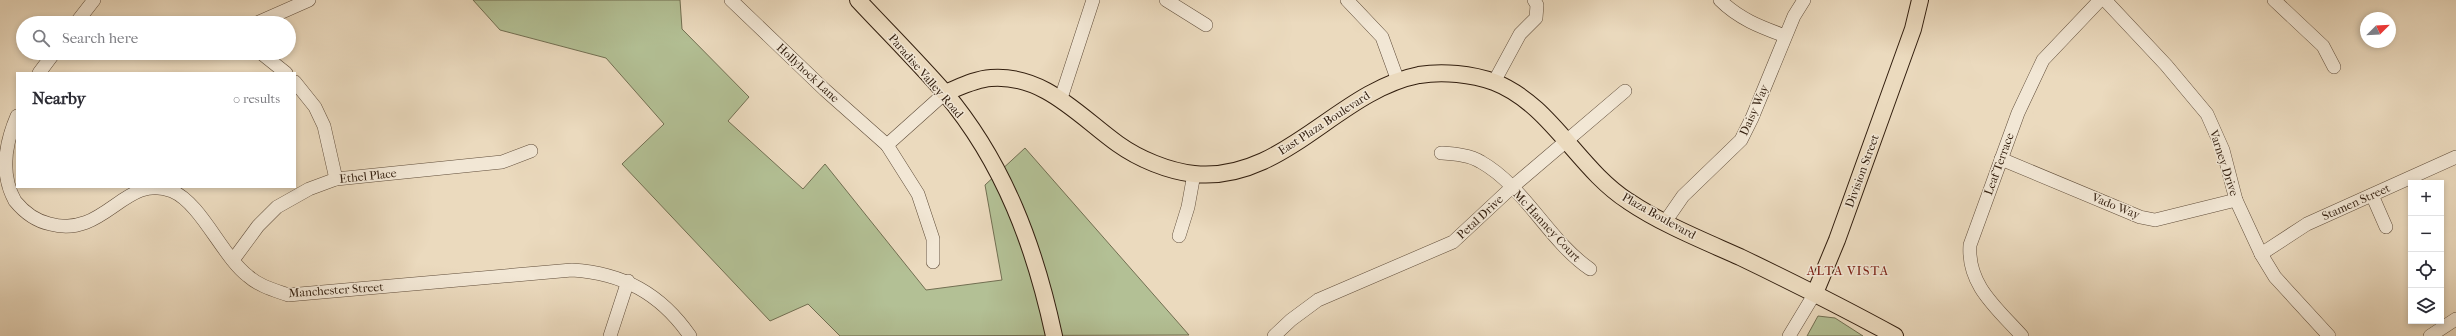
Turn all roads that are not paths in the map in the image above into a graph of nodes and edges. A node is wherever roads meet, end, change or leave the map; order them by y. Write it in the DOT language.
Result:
graph roads {
  1 [pos="94,0"];
  2 [pos="309,0"];
  3 [pos="731,0"];
  4 [pos="858,0"];
  5 [pos="1093,0"];
  6 [pos="1166,0"];
  7 [pos="1347,0"];
  8 [pos="1534,0"];
  9 [pos="1720,0"];
  10 [pos="1804,0"];
  11 [pos="1920,0"];
  12 [pos="2100,0"];
  13 [pos="2105,0"];
  14 [pos="2274,0"];
  15 [pos="81,16"];
  16 [pos="273,16"];
  17 [pos="1206,25"];
  18 [pos="1785,36"];
  19 [pos="49,60"];
  20 [pos="270,60"];
  21 [pos="2334,67"];
  22 [pos="40,72"];
  23 [pos="285,72"];
  24 [pos="1398,81"];
  25 [pos="1494,82"];
  26 [pos="296,83"];
  27 [pos="1625,91"];
  28 [pos="945,93"];
  29 [pos="1061,98"];
  30 [pos="16,118"];
  31 [pos="1565,142"];
  32 [pos="887,145"];
  33 [pos="531,151"];
  34 [pos="1441,153"];
  35 [pos="2456,157"];
  36 [pos="2001,159"];
  37 [pos="1194,174"];
  38 [pos="336,179"];
  39 [pos="1511,188"];
  40 [pos="2372,195"];
  41 [pos="5,197"];
  42 [pos="2236,200"];
  43 [pos="1665,222"];
  44 [pos="2386,227"];
  45 [pos="1179,236"];
  46 [pos="2261,254"];
  47 [pos="233,260"];
  48 [pos="933,262"];
  49 [pos="1590,269"];
  50 [pos="628,281"];
  51 [pos="1815,293"];
  52 [pos="2456,319"];
  53 [pos="610,336"];
  54 [pos="690,336"];
  55 [pos="1054,336"];
  56 [pos="1274,336"];
  57 [pos="1789,336"];
  58 [pos="1895,336"];
  59 [pos="2022,336"];
  60 [pos="2329,336"];
  61 [pos="2430,336"];
  1 -- 15 [label="street"];
  2 -- 16 [label="street"];
  3 -- 32 [label="street, Hollyhock Lane"];
  4 -- 28 [label="main road, Paradise Valley Road"];
  5 -- 29 [label="street"];
  6 -- 17 [label="street"];
  7 -- 24 [label="street"];
  8 -- 25 [label="street"];
  9 -- 18 [label="street"];
  10 -- 18 [label="street, Daisy Way"];
  11 -- 51 [label="main road, Division Street"];
  12 -- 36 [label="street, Leaf Terrace"];
  13 -- 42 [label="street, Varney Drive"];
  14 -- 21 [label="street"];
  18 -- 43 [label="street, Daisy Way"];
  19 -- 22 [label="street"];
  20 -- 23 [label="street"];
  24 -- 25 [label="main road, Plaza Boulevard"];
  24 -- 37 [label="main road, East Plaza Boulevard"];
  25 -- 31 [label="main road, Plaza Boulevard"];
  26 -- 38 [label="street"];
  27 -- 31 [label="street, Petal Drive"];
  28 -- 29 [label="main road, East Plaza Boulevard"];
  28 -- 32 [label="street"];
  28 -- 55 [label="main road, Paradise Valley Road"];
  29 -- 37 [label="main road, East Plaza Boulevard"];
  30 -- 41 [label="street, Manchester Street"];
  31 -- 39 [label="street, Petal Drive"];
  31 -- 43 [label="main road, Plaza Boulevard"];
  32 -- 48 [label="street, Hollyhock Lane"];
  33 -- 38 [label="street, Ethel Place"];
  34 -- 39 [label="street, Mc Hanney Court"];
  35 -- 40 [label="street, Stamen Street"];
  36 -- 42 [label="street, Vado Way"];
  36 -- 59 [label="street, Leaf Terrace"];
  37 -- 45 [label="street"];
  38 -- 47 [label="street, Ethel Place"];
  39 -- 49 [label="street, Mc Hanney Court"];
  39 -- 56 [label="street, Petal Drive"];
  40 -- 44 [label="street"];
  40 -- 46 [label="street, Stamen Street"];
  41 -- 47 [label="street, Manchester Street"];
  42 -- 46 [label="street, Varney Drive"];
  43 -- 51 [label="main road, Plaza Boulevard"];
  46 -- 60 [label="street, Varney Drive"];
  47 -- 50 [label="street, Manchester Street"];
  50 -- 53 [label="street"];
  50 -- 54 [label="street, Manchester Street"];
  51 -- 57 [label="street, Division Street"];
  51 -- 58 [label="main road, Plaza Boulevard"];
  52 -- 61 [label="street"];
}
